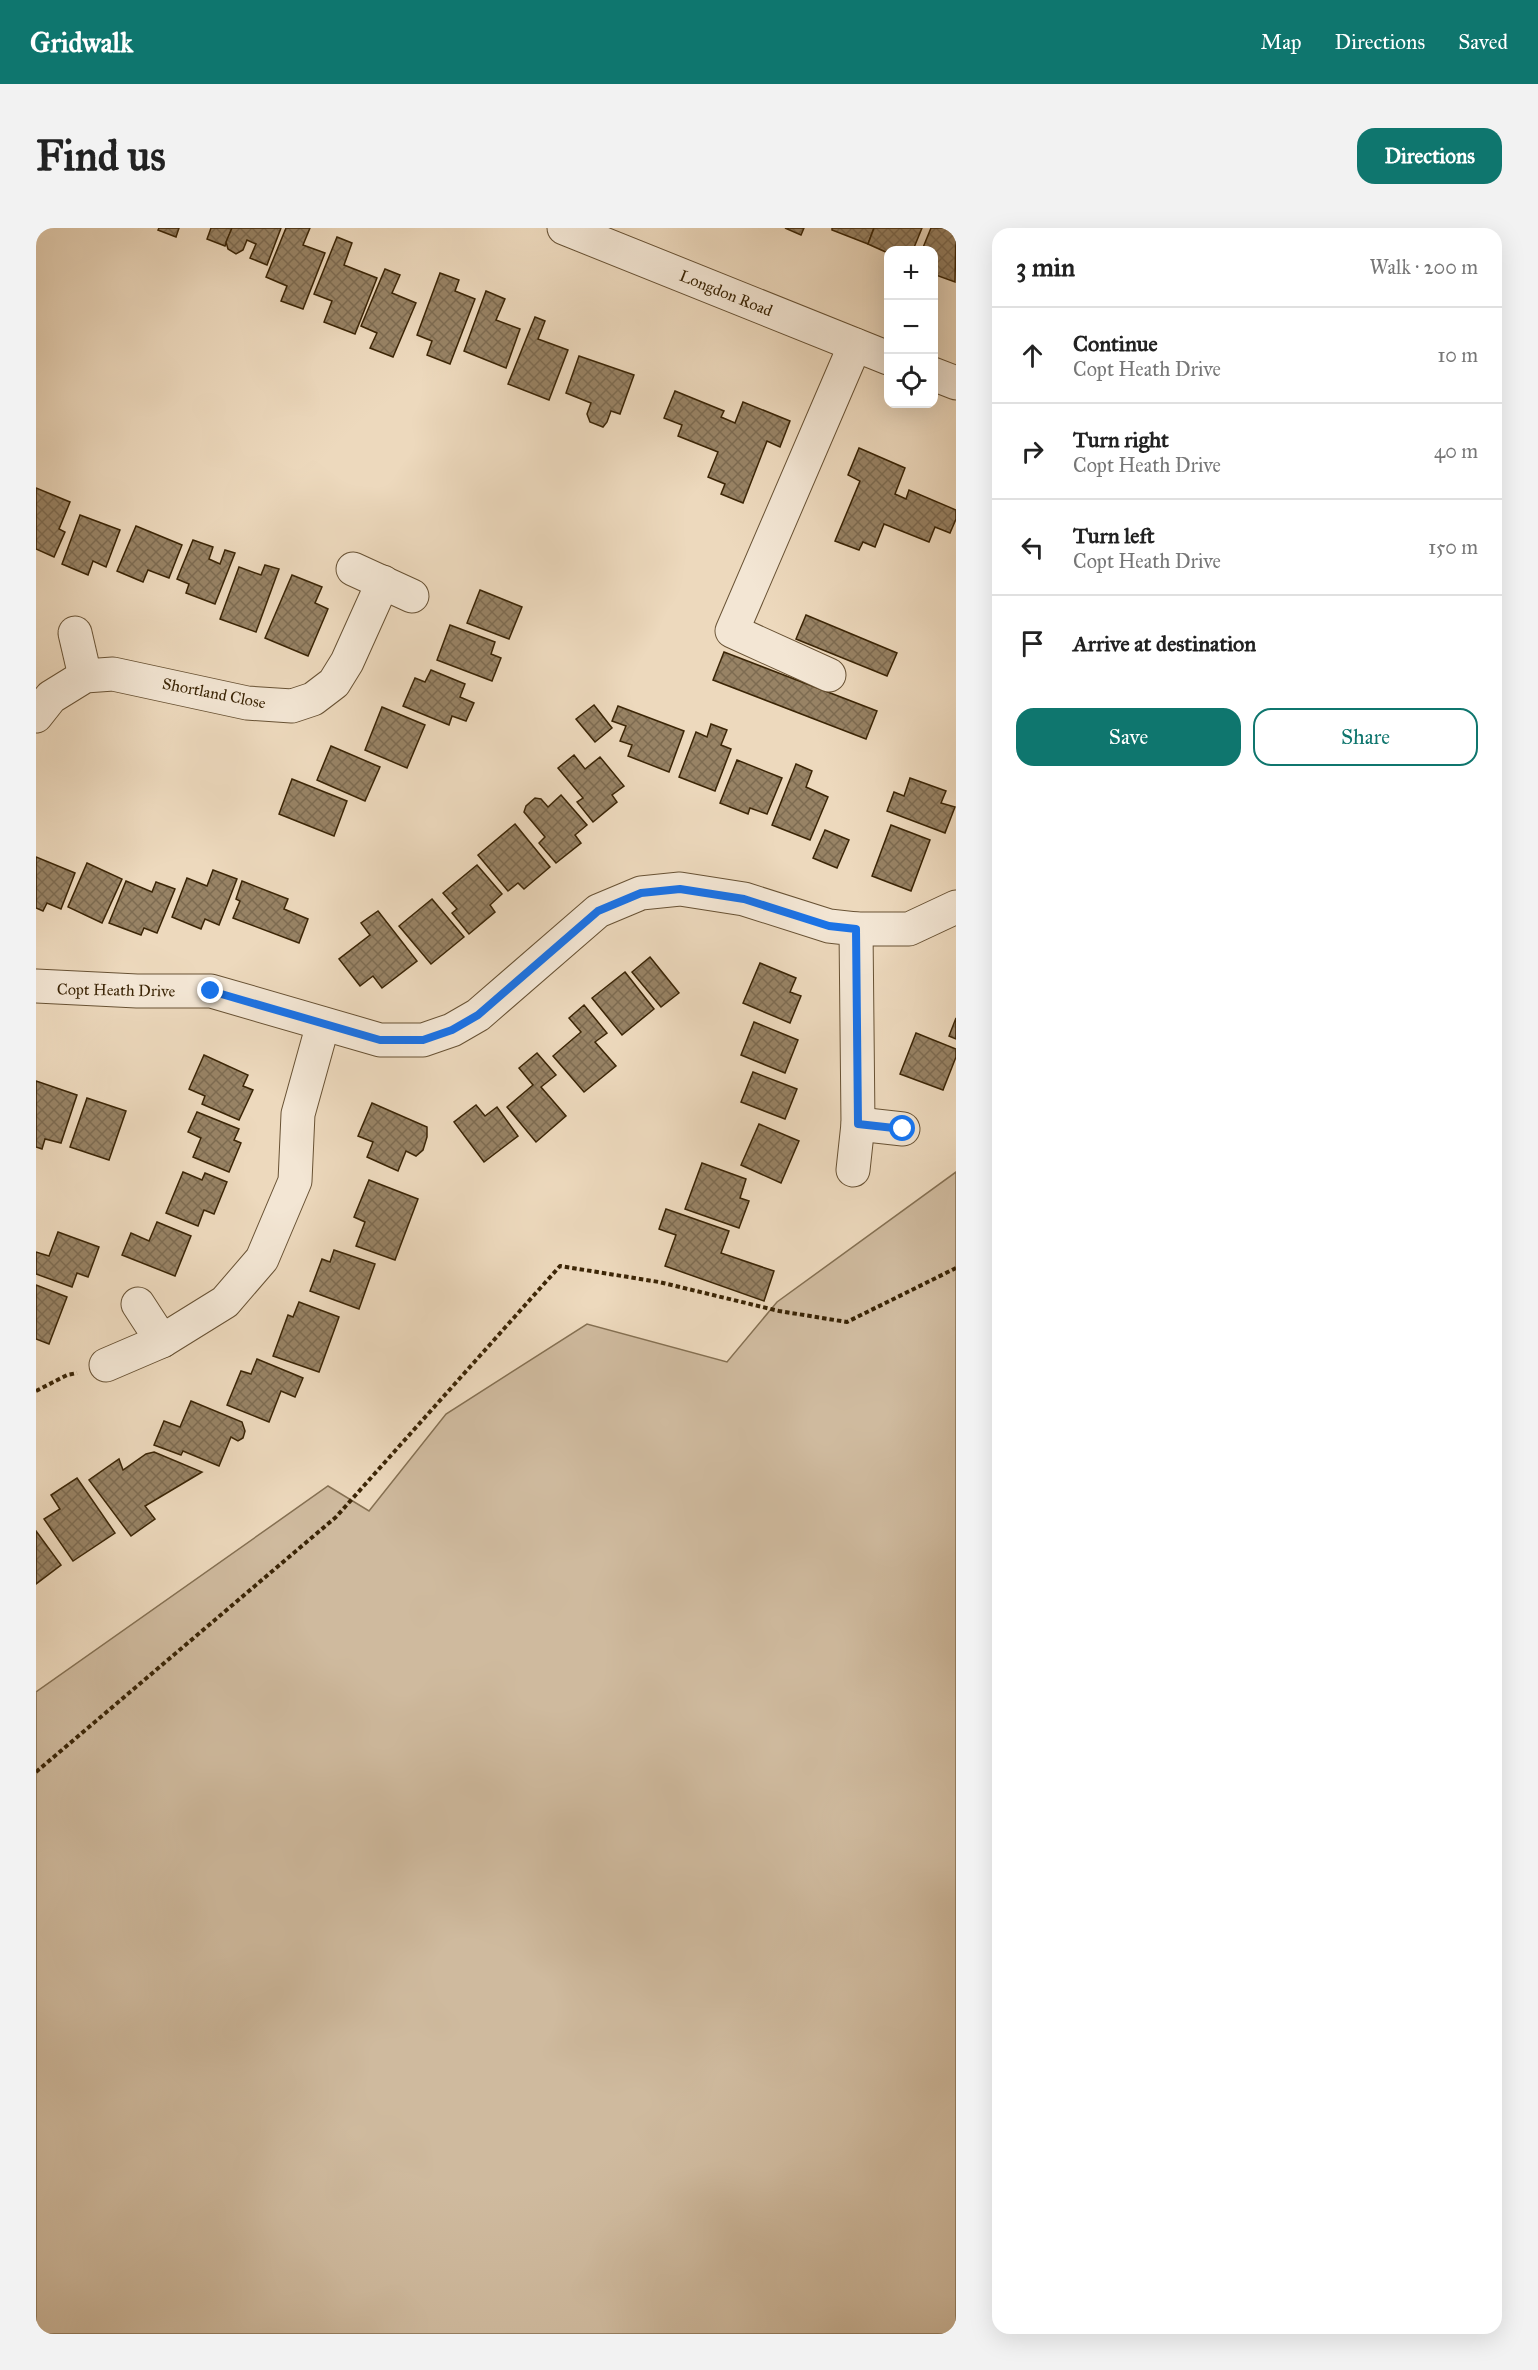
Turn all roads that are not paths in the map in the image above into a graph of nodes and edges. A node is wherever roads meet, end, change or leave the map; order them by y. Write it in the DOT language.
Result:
graph roads {
  1 [pos="564,228"];
  2 [pos="855,345"];
  3 [pos="884,356"];
  4 [pos="938,376"];
  5 [pos="956,383"];
  6 [pos="353,569"];
  7 [pos="383,582"];
  8 [pos="412,596"];
  9 [pos="75,633"];
  10 [pos="829,675"];
  11 [pos="85,676"];
  12 [pos="36,716"];
  13 [pos="956,907"];
  14 [pos="856,929"];
  15 [pos="36,986"];
  16 [pos="323,1024"];
  17 [pos="858,1124"];
  18 [pos="903,1129"];
  19 [pos="853,1170"];
  20 [pos="138,1304"];
  21 [pos="162,1341"];
  22 [pos="106,1365"];
  1 -- 2 [label="street, Longdon Road"];
  2 -- 3 [label="street, Longdon Road"];
  2 -- 10 [label="street"];
  4 -- 5 [label="street"];
  6 -- 7 [label="street"];
  7 -- 8 [label="street"];
  7 -- 11 [label="street, Shortland Close"];
  9 -- 11 [label="street"];
  11 -- 12 [label="street, Shortland Close"];
  13 -- 14 [label="street, Copt Heath Drive"];
  14 -- 16 [label="street, Copt Heath Drive"];
  14 -- 17 [label="street"];
  15 -- 16 [label="street, Copt Heath Drive"];
  16 -- 21 [label="street"];
  17 -- 18 [label="street"];
  17 -- 19 [label="street"];
  20 -- 21 [label="street"];
  21 -- 22 [label="street"];
}
